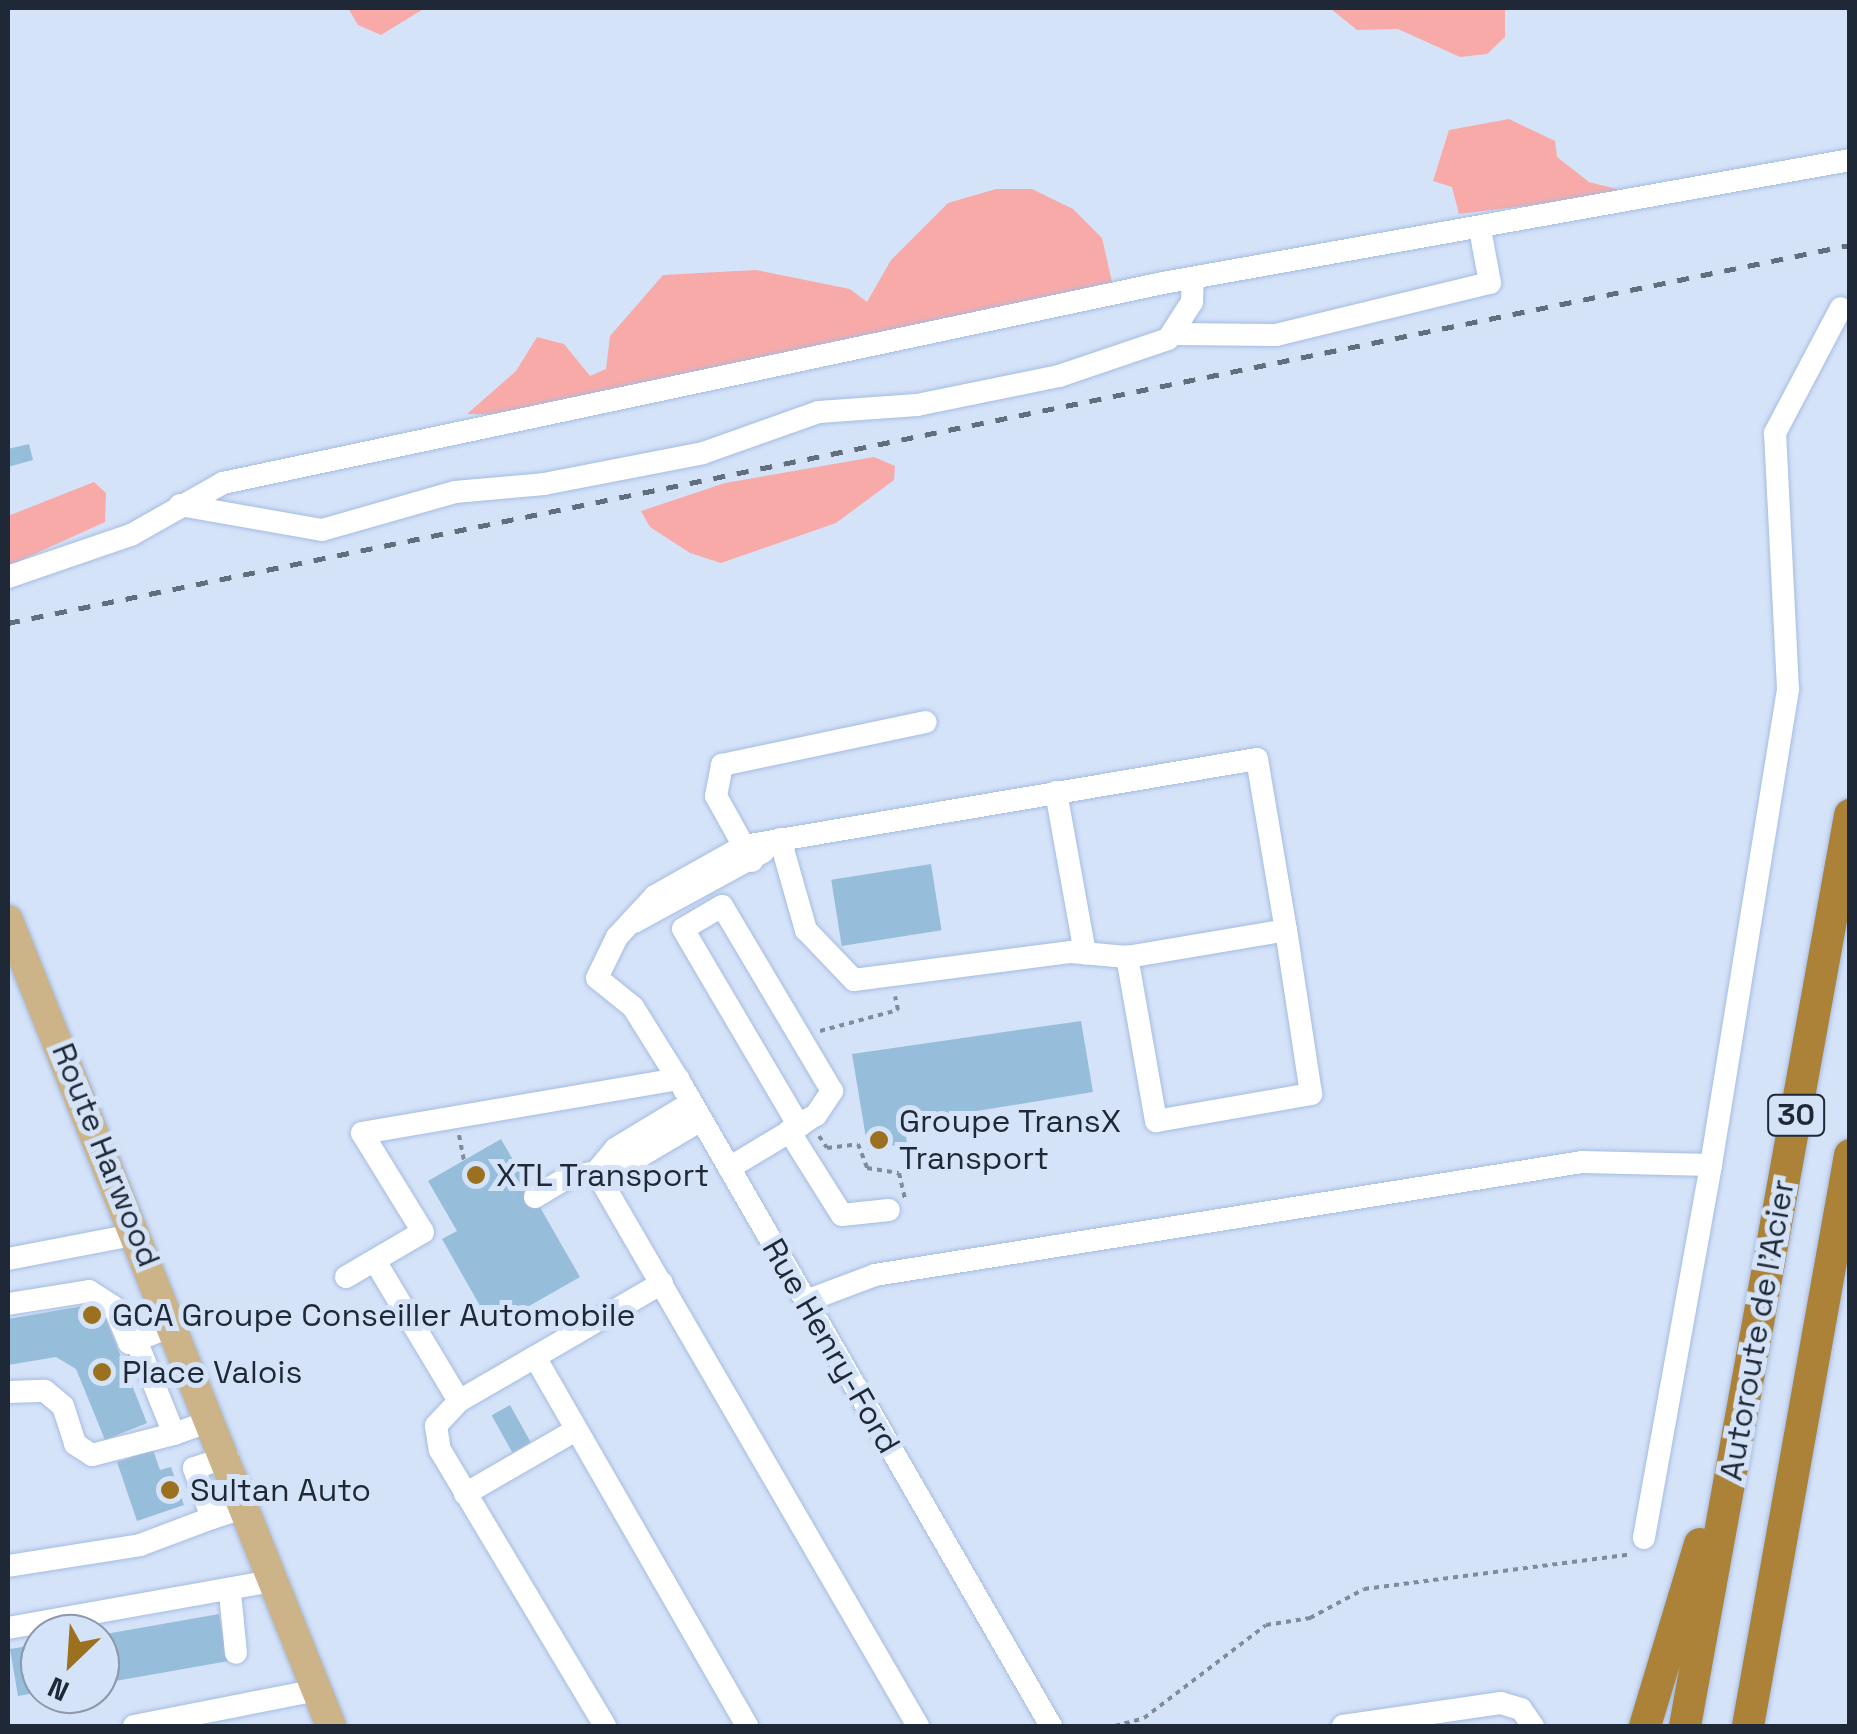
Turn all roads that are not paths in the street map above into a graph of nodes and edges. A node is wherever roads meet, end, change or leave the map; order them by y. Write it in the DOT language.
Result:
graph roads {
  1 [pos="1850,160"];
  2 [pos="1480,229"];
  3 [pos="1192,279"];
  4 [pos="1841,308"];
  5 [pos="1174,334"];
  6 [pos="180,505"];
  7 [pos="8,578"];
  8 [pos="926,722"];
  9 [pos="1056,792"];
  10 [pos="1850,815"];
  11 [pos="780,839"];
  12 [pos="748,853"];
  13 [pos="8,920"];
  14 [pos="1286,930"];
  15 [pos="1085,954"];
  16 [pos="1127,957"];
  17 [pos="678,1079"];
  18 [pos="696,1111"];
  19 [pos="800,1128"];
  20 [pos="1850,1156"];
  21 [pos="1712,1166"];
  22 [pos="729,1168"];
  23 [pos="596,1172"];
  24 [pos="534,1197"];
  25 [pos="892,1210"];
  26 [pos="138,1234"];
  27 [pos="73,1248"];
  28 [pos="8,1259"];
  29 [pos="375,1260"];
  30 [pos="346,1277"];
  31 [pos="662,1283"];
  32 [pos="81,1291"];
  33 [pos="806,1302"];
  34 [pos="8,1304"];
  35 [pos="175,1325"];
  36 [pos="136,1340"];
  37 [pos="535,1358"];
  38 [pos="8,1392"];
  39 [pos="460,1401"];
  40 [pos="1742,1415"];
  41 [pos="213,1420"];
  42 [pos="576,1430"];
  43 [pos="174,1434"];
  44 [pos="228,1456"];
  45 [pos="464,1494"];
  46 [pos="248,1506"];
  47 [pos="212,1518"];
  48 [pos="1644,1538"];
  49 [pos="8,1566"];
  50 [pos="276,1580"];
  51 [pos="230,1593"];
  52 [pos="120,1621"];
  53 [pos="236,1653"];
  54 [pos="318,1690"];
  55 [pos="134,1726"];
  56 [pos="331,1726"];
  57 [pos="605,1726"];
  58 [pos="748,1726"];
  59 [pos="918,1726"];
  60 [pos="1050,1726"];
  61 [pos="1343,1726"];
  62 [pos="1532,1726"];
  63 [pos="1645,1726"];
  64 [pos="1685,1726"];
  65 [pos="1748,1726"];
  1 -- 2 [label="street"];
  2 -- 3 [label="street"];
  2 -- 5 [label="street"];
  3 -- 5 [label="street"];
  3 -- 6 [label="street"];
  4 -- 21 [label="street"];
  5 -- 6 [label="street"];
  6 -- 7 [label="street"];
  8 -- 12 [label="street"];
  9 -- 11 [label="street"];
  9 -- 14 [label="street"];
  9 -- 15 [label="street"];
  10 -- 40 [label="highway, Autoroute de l'Acier / 30"];
  11 -- 12 [label="street"];
  11 -- 15 [label="street"];
  12 -- 17 [label="street, Rue Henry-Ford"];
  13 -- 26 [label="main road, Route Harwood"];
  14 -- 16 [label="street"];
  14 -- 16 [label="street"];
  15 -- 16 [label="street"];
  17 -- 18 [label="street, Rue Henry-Ford"];
  17 -- 29 [label="street"];
  18 -- 22 [label="street, Rue Henry-Ford"];
  18 -- 23 [label="street"];
  19 -- 19 [label="street"];
  19 -- 22 [label="street"];
  19 -- 25 [label="street"];
  20 -- 65 [label="highway, Autoroute de l'Acier / 30"];
  21 -- 33 [label="street"];
  21 -- 48 [label="street"];
  22 -- 33 [label="street, Rue Henry-Ford"];
  23 -- 24 [label="street"];
  23 -- 31 [label="street"];
  26 -- 27 [label="street"];
  26 -- 35 [label="main road, Route Harwood"];
  27 -- 28 [label="street"];
  27 -- 32 [label="street"];
  29 -- 30 [label="street"];
  29 -- 39 [label="street"];
  31 -- 37 [label="street"];
  31 -- 59 [label="street"];
  32 -- 34 [label="street"];
  32 -- 36 [label="street"];
  33 -- 60 [label="street, Rue Henry-Ford"];
  35 -- 36 [label="street"];
  35 -- 41 [label="main road, Route Harwood"];
  36 -- 43 [label="street"];
  37 -- 39 [label="street"];
  37 -- 42 [label="street"];
  38 -- 43 [label="street"];
  39 -- 45 [label="street"];
  40 -- 63 [label="highway"];
  40 -- 64 [label="highway, Autoroute de l'Acier / 30"];
  41 -- 43 [label="street"];
  41 -- 44 [label="main road, Route Harwood"];
  42 -- 45 [label="street"];
  42 -- 58 [label="street"];
  44 -- 46 [label="main road, Route Harwood"];
  44 -- 47 [label="street"];
  45 -- 57 [label="street"];
  46 -- 47 [label="street"];
  46 -- 50 [label="main road, Route Harwood"];
  47 -- 49 [label="street"];
  50 -- 51 [label="street"];
  50 -- 54 [label="main road, Route Harwood"];
  51 -- 52 [label="street"];
  51 -- 53 [label="street"];
  54 -- 55 [label="street"];
  54 -- 56 [label="main road, Route Harwood"];
  61 -- 62 [label="street"];
}
